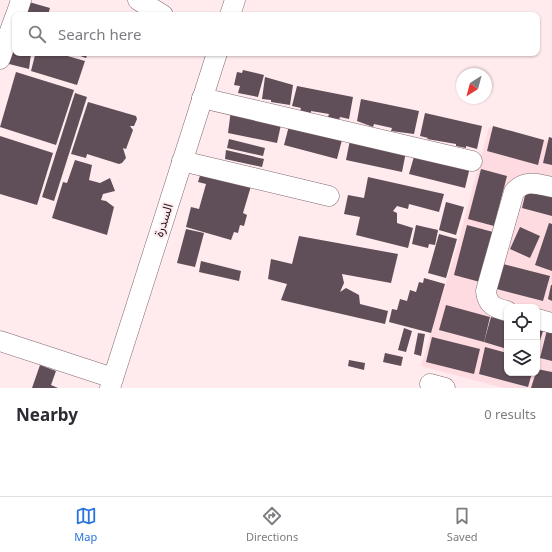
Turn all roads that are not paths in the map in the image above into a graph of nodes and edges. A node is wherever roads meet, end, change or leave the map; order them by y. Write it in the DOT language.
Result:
graph roads {
  1 [pos="21,0"];
  2 [pos="138,0"];
  3 [pos="235,0"];
  4 [pos="16,12"];
  5 [pos="158,12"];
  6 [pos="231,12"];
  7 [pos="12,25"];
  8 [pos="216,56"];
  9 [pos="0,59"];
  10 [pos="202,98"];
  11 [pos="182,161"];
  12 [pos="472,161"];
  13 [pos="552,187"];
  14 [pos="329,196"];
  15 [pos="504,310"];
  16 [pos="540,320"];
  17 [pos="552,323"];
  18 [pos="0,341"];
  19 [pos="111,383"];
  1 -- 4 [label="street"];
  2 -- 5 [label="street"];
  3 -- 6 [label="street"];
  7 -- 9 [label="street"];
  8 -- 10 [label="street, السدرة"];
  10 -- 11 [label="street, السدرة"];
  10 -- 12 [label="street"];
  11 -- 14 [label="street"];
  11 -- 19 [label="street, السدرة"];
  13 -- 15 [label="street"];
  16 -- 17 [label="street"];
  18 -- 19 [label="street"];
}
